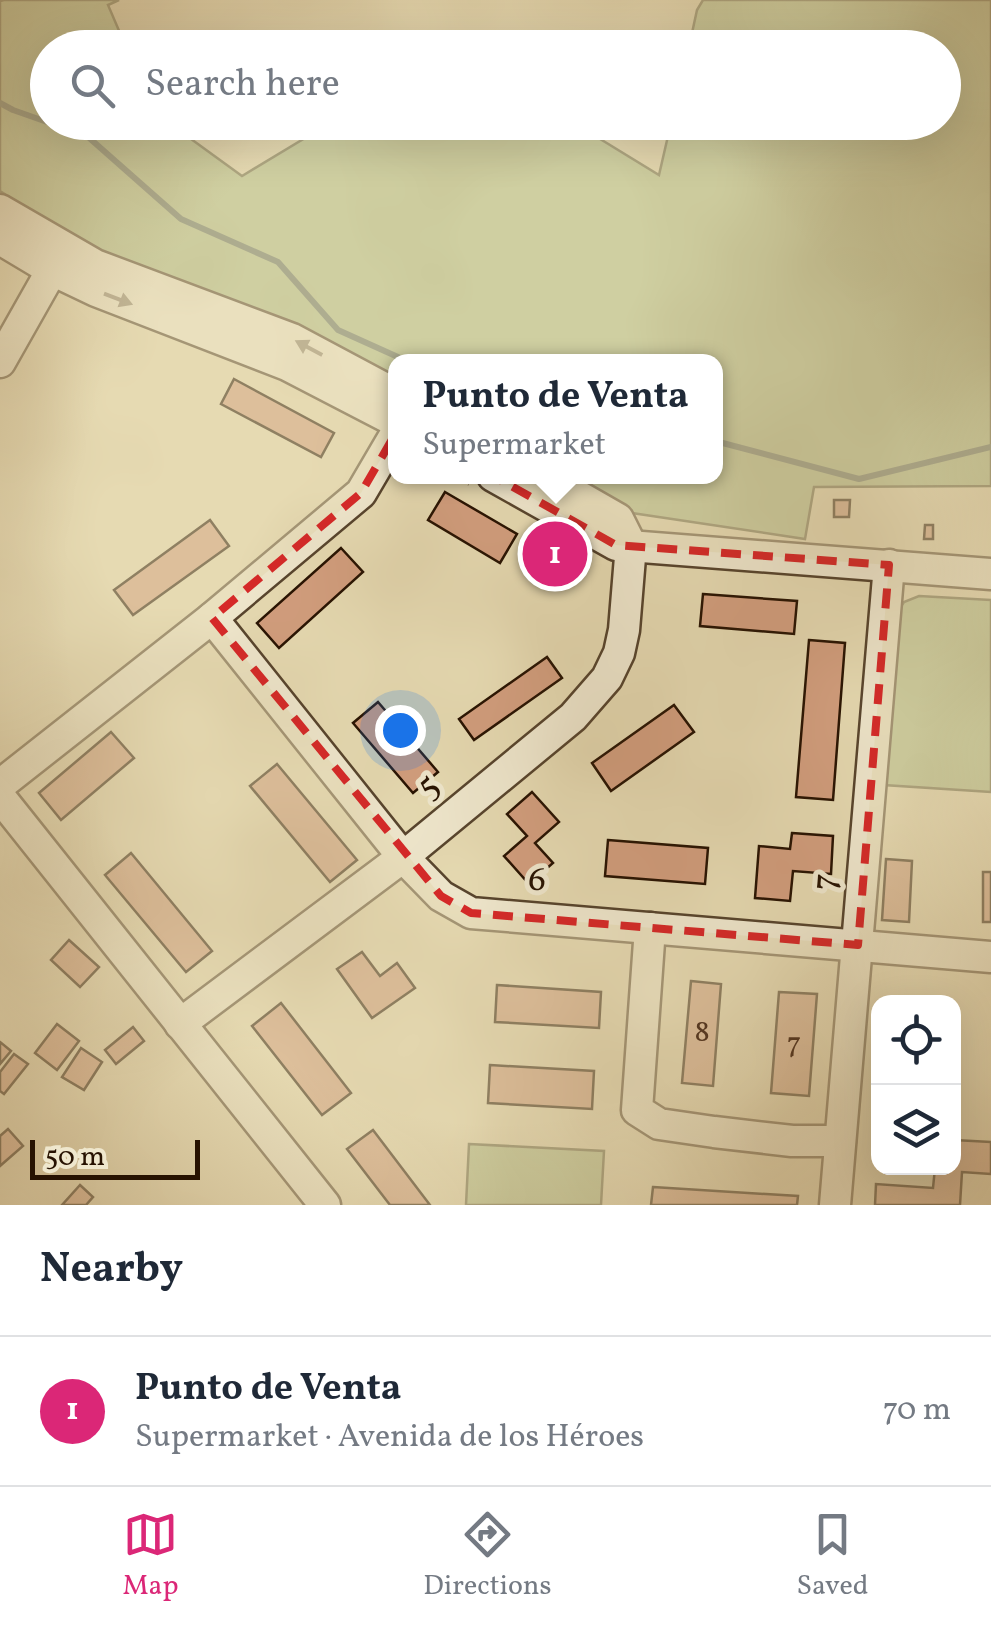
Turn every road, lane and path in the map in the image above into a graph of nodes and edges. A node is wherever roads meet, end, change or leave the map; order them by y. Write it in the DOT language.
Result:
graph roads {
  1 [pos="0,210"];
  2 [pos="0,239"];
  3 [pos="52,270"];
  4 [pos="0,362"];
  5 [pos="388,390"];
  6 [pos="388,417"];
  7 [pos="388,447"];
  8 [pos="507,484"];
  9 [pos="557,484"];
  10 [pos="631,545"];
  11 [pos="890,566"];
  12 [pos="991,574"];
  13 [pos="212,618"];
  14 [pos="1,786"];
  15 [pos="403,857"];
  16 [pos="650,928"];
  17 [pos="858,945"];
  18 [pos="991,956"];
  19 [pos="180,1024"];
  20 [pos="840,1141"];
  21 [pos="325,1205"];
  22 [pos="834,1205"];
  5 -- 1 [label="street, one-way"];
  2 -- 3 [label="street"];
  3 -- 4 [label="street"];
  3 -- 6 [label="street, one-way"];
  7 -- 13 [label="street"];
  8 -- 10 [label="street"];
  9 -- 10 [label="street"];
  10 -- 11 [label="street"];
  10 -- 15 [label="street, 5"];
  11 -- 12 [label="street"];
  11 -- 17 [label="street, 7"];
  13 -- 14 [label="street"];
  13 -- 15 [label="street, 6"];
  14 -- 19 [label="street"];
  15 -- 16 [label="street, 6"];
  15 -- 19 [label="street, 5"];
  16 -- 17 [label="street, 6"];
  16 -- 20 [label="street"];
  17 -- 18 [label="street, 6"];
  17 -- 20 [label="street, 7"];
  19 -- 21 [label="street"];
  20 -- 22 [label="street, 7"];
}
